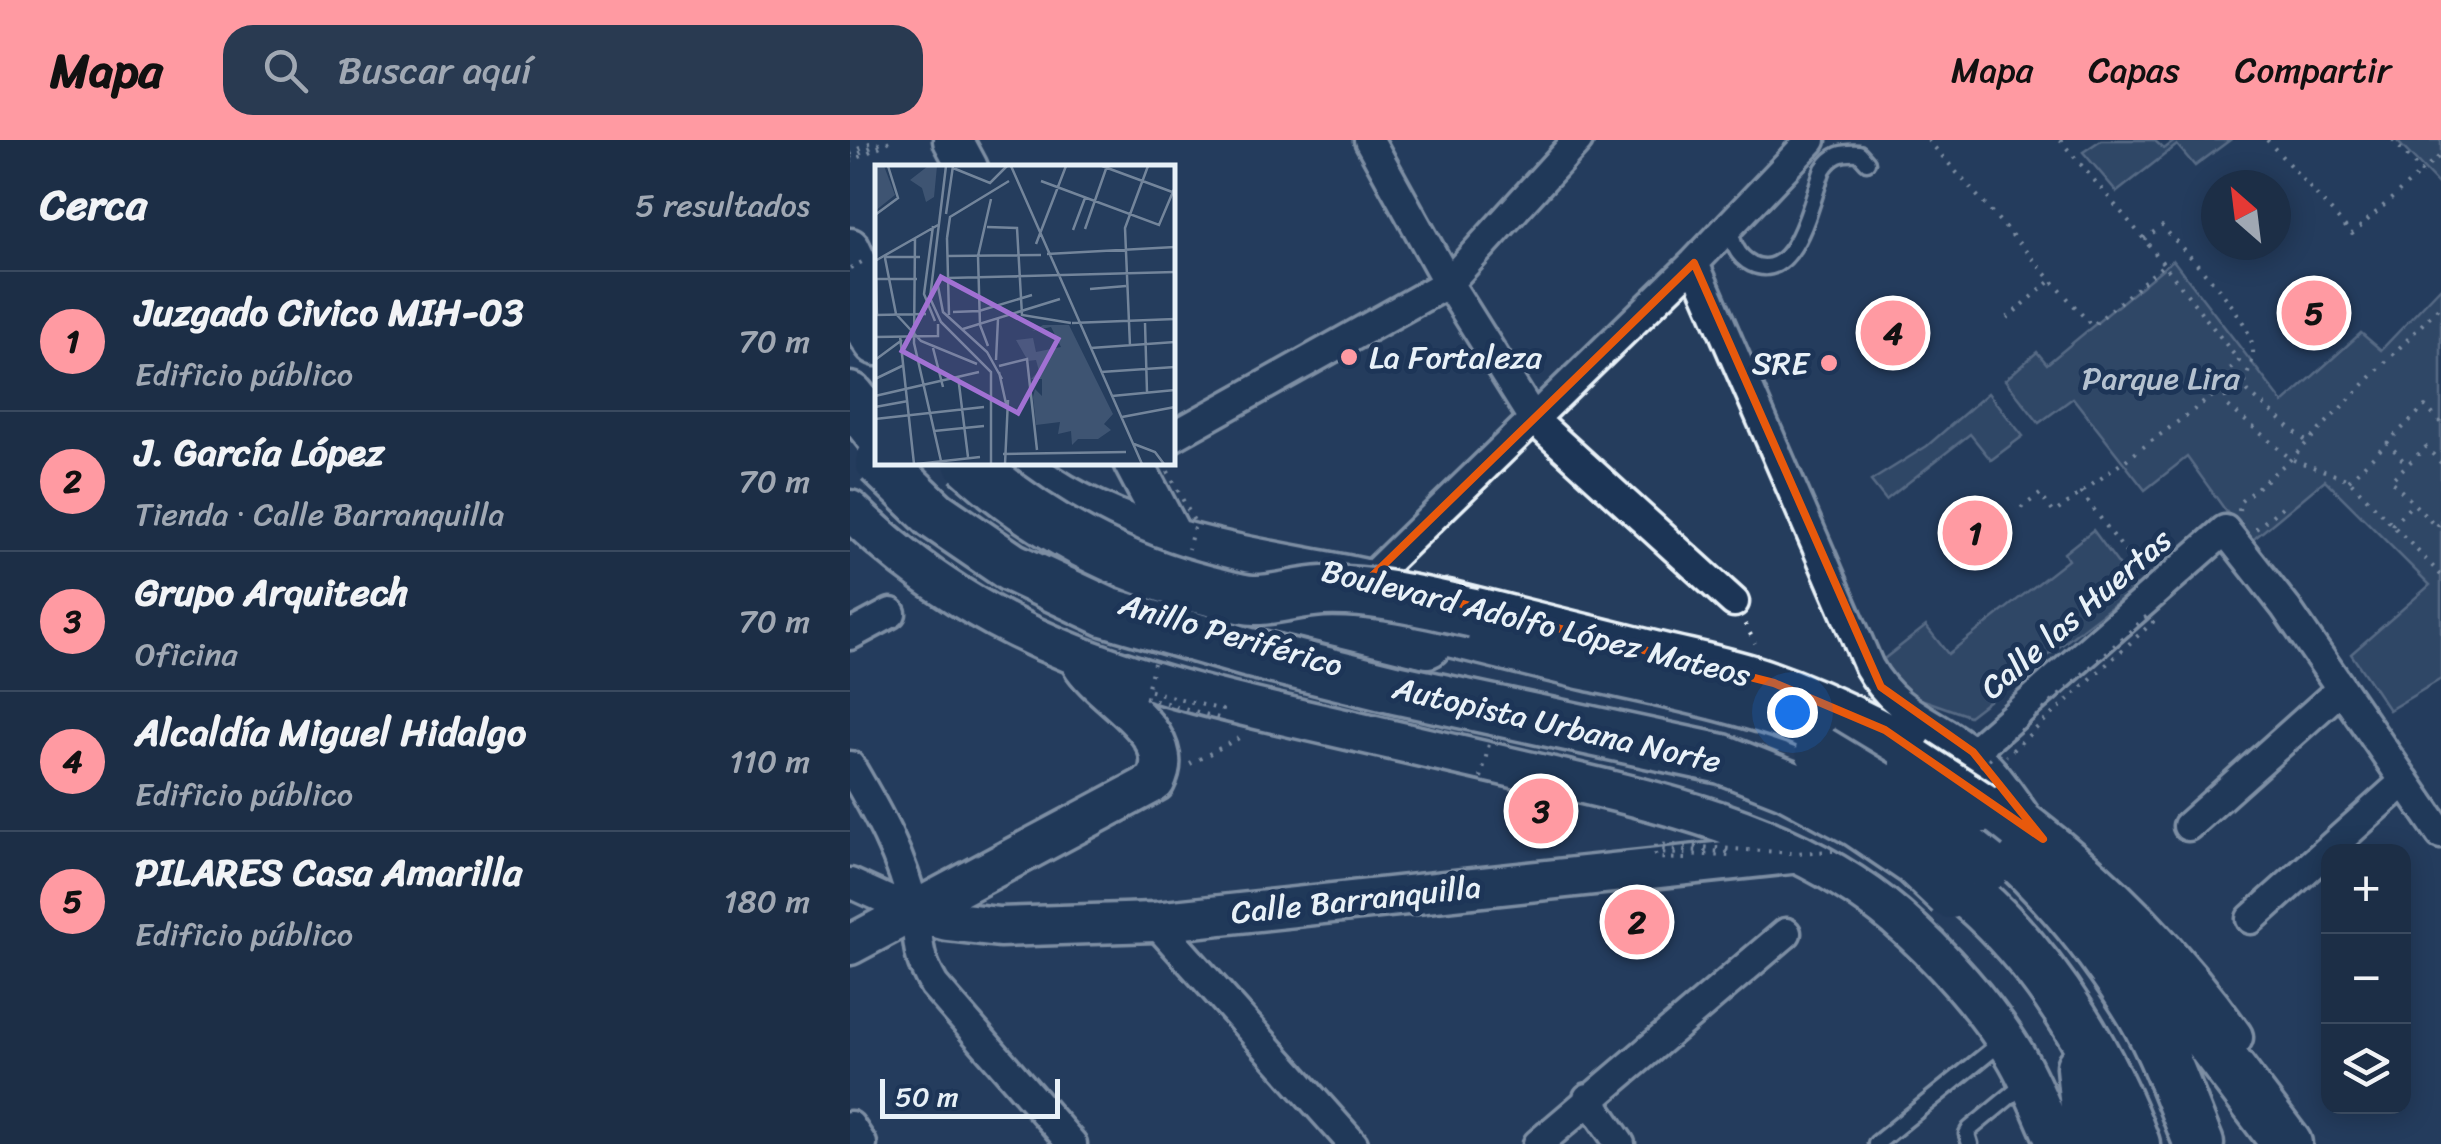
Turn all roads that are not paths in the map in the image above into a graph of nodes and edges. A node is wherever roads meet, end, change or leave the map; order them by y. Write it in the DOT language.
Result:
graph roads {
  1 [pos="952,140"];
  2 [pos="1369,140"];
  3 [pos="1578,140"];
  4 [pos="1810,140"];
  5 [pos="1867,162"];
  6 [pos="966,165"];
  7 [pos="1730,224"];
  8 [pos="1694,262"];
  9 [pos="855,269"];
  10 [pos="1448,283"];
  11 [pos="875,302"];
  12 [pos="850,324"];
  13 [pos="875,332"];
  14 [pos="875,360"];
  15 [pos="850,397"];
  16 [pos="1534,420"];
  17 [pos="875,428"];
  18 [pos="850,429"];
  19 [pos="1175,435"];
  20 [pos="875,457"];
  21 [pos="883,465"];
  22 [pos="910,465"];
  23 [pos="972,465"];
  24 [pos="992,465"];
  25 [pos="1022,465"];
  26 [pos="1135,465"];
  27 [pos="850,510"];
  28 [pos="1174,540"];
  29 [pos="1368,580"];
  30 [pos="1256,601"];
  31 [pos="1734,602"];
  32 [pos="891,613"];
  33 [pos="850,635"];
  34 [pos="1080,659"];
  35 [pos="2342,689"];
  36 [pos="1972,752"];
  37 [pos="850,766"];
  38 [pos="2405,781"];
  39 [pos="2188,826"];
  40 [pos="2441,834"];
  41 [pos="2046,851"];
  42 [pos="1798,854"];
  43 [pos="850,884"];
  44 [pos="914,912"];
  45 [pos="2075,917"];
  46 [pos="2251,919"];
  47 [pos="1155,922"];
  48 [pos="1786,933"];
  49 [pos="850,945"];
  50 [pos="2204,1032"];
  51 [pos="2004,1040"];
  52 [pos="2081,1067"];
  53 [pos="2028,1082"];
  54 [pos="1588,1098"];
  55 [pos="850,1126"];
  56 [pos="862,1144"];
  57 [pos="1072,1144"];
  58 [pos="1354,1144"];
  59 [pos="1538,1144"];
  60 [pos="1620,1144"];
  61 [pos="1876,1144"];
  62 [pos="1970,1144"];
  63 [pos="2057,1144"];
  64 [pos="2094,1144"];
  65 [pos="2117,1144"];
  66 [pos="2135,1144"];
  67 [pos="2168,1144"];
  68 [pos="2199,1144"];
  69 [pos="2284,1144"];
  70 [pos="2311,1144"];
  1 -- 6 [label="main road"];
  2 -- 10 [label="street"];
  3 -- 10 [label="street"];
  4 -- 7 [label="street"];
  5 -- 7 [label="lane"];
  7 -- 8 [label="street"];
  8 -- 16 [label="street"];
  8 -- 36 [label="street"];
  9 -- 11 [label="main road"];
  9 -- 13 [label="highway"];
  10 -- 16 [label="street"];
  10 -- 19 [label="street"];
  12 -- 14 [label="highway"];
  15 -- 17 [label="highway"];
  16 -- 29 [label="street"];
  16 -- 31 [label="street"];
  18 -- 20 [label="highway, Autopista Urbana Norte"];
  21 -- 52 [label="highway, Autopista Urbana Norte, bridge"];
  22 -- 66 [label="highway, Anillo Periférico"];
  23 -- 30 [label="highway, Autopista Urbana Norte, bridge"];
  24 -- 45 [label="highway, Anillo Periférico"];
  25 -- 28 [label="main road, Boulevard Adolfo López Mateos"];
  26 -- 28 [label="main road"];
  27 -- 34 [label="main road"];
  28 -- 29 [label="main road, Boulevard Adolfo López Mateos"];
  29 -- 41 [label="main road, Boulevard Adolfo López Mateos"];
  30 -- 41 [label="highway, bridge"];
  30 -- 67 [label="highway, Autopista Urbana Norte, bridge"];
  32 -- 33 [label="street"];
  34 -- 42 [label="main road"];
  34 -- 44 [label="main road"];
  35 -- 36 [label="street, Calle las Huertas"];
  35 -- 38 [label="street"];
  35 -- 39 [label="street"];
  36 -- 41 [label="street"];
  37 -- 44 [label="street"];
  38 -- 40 [label="street"];
  38 -- 46 [label="street"];
  41 -- 50 [label="highway"];
  41 -- 70 [label="main road, Boulevard Adolfo López Mateos"];
  42 -- 47 [label="main road, Calle Barranquilla"];
  42 -- 51 [label="main road"];
  43 -- 44 [label="street"];
  44 -- 47 [label="main road, Calle Barranquilla"];
  44 -- 49 [label="main road"];
  44 -- 57 [label="street"];
  45 -- 50 [label="highway"];
  45 -- 68 [label="highway, Anillo Periférico"];
  45 -- 69 [label="highway"];
  47 -- 58 [label="street"];
  48 -- 54 [label="street"];
  50 -- 69 [label="highway"];
  51 -- 53 [label="main road"];
  51 -- 61 [label="lane"];
  52 -- 64 [label="highway"];
  52 -- 65 [label="highway, Autopista Urbana Norte"];
  53 -- 62 [label="lane"];
  53 -- 63 [label="main road"];
  54 -- 59 [label="street"];
  54 -- 60 [label="street"];
  55 -- 56 [label="street"];
}
